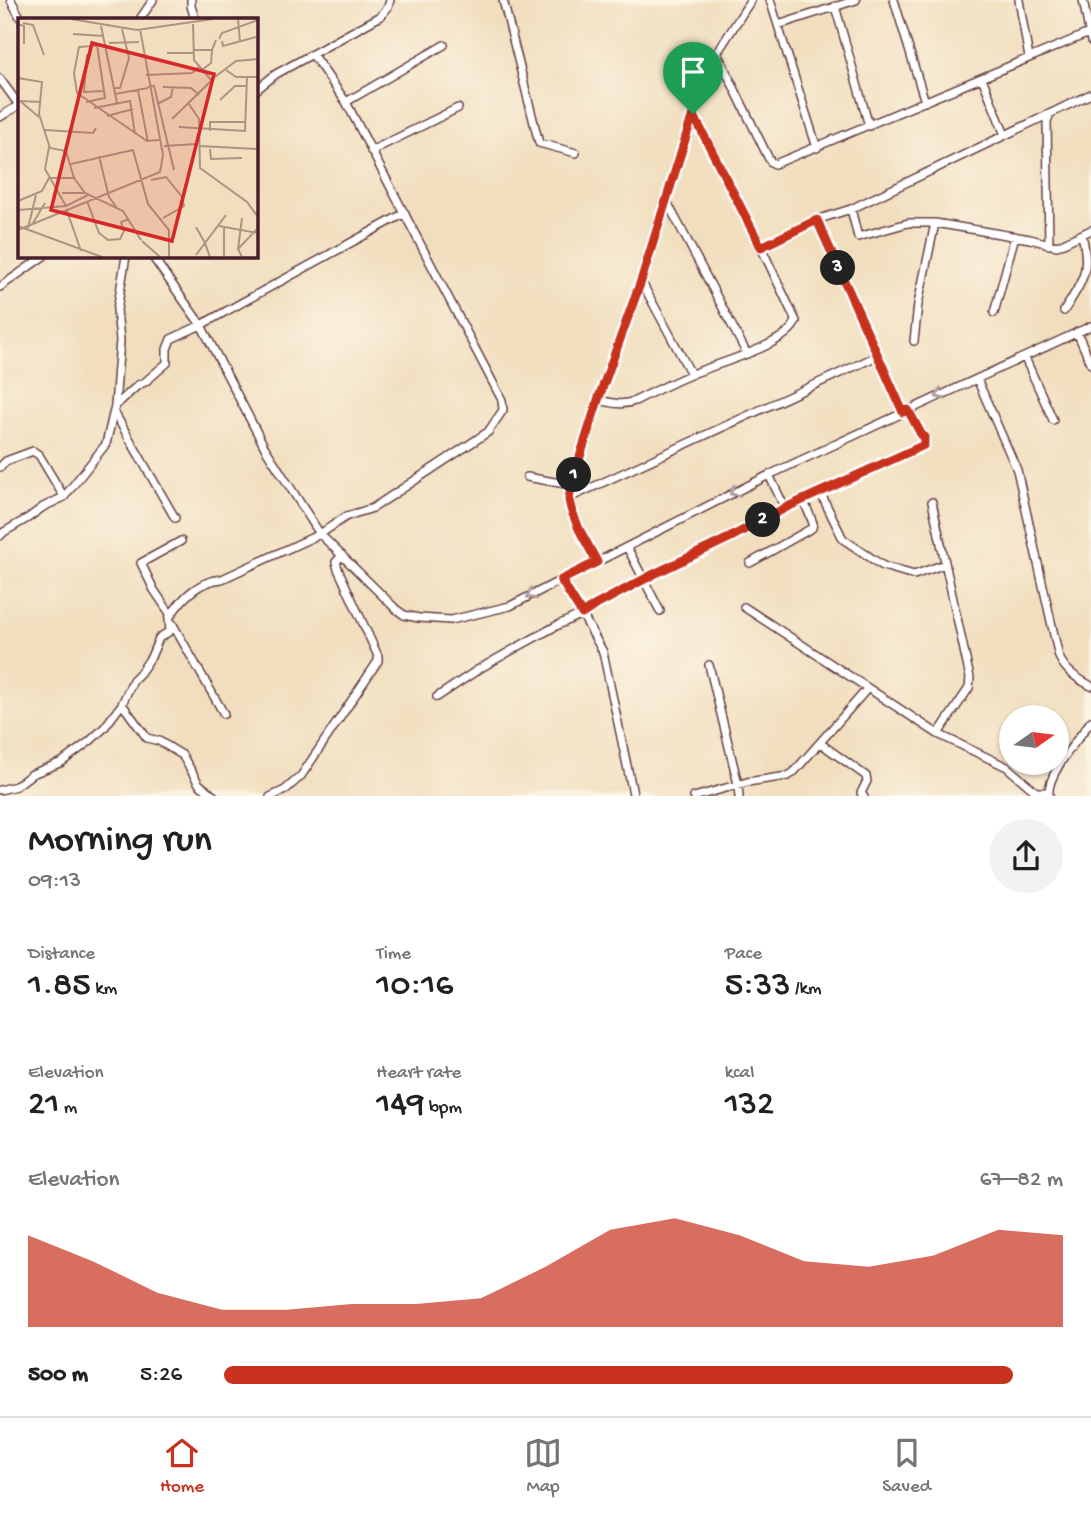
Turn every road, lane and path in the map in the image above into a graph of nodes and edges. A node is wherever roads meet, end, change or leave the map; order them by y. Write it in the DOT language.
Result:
graph roads {
  1 [pos="11,0"];
  2 [pos="153,0"];
  3 [pos="191,0"];
  4 [pos="390,0"];
  5 [pos="503,0"];
  6 [pos="751,0"];
  7 [pos="771,0"];
  8 [pos="856,0"];
  9 [pos="894,0"];
  10 [pos="1019,0"];
  11 [pos="1083,0"];
  12 [pos="835,6"];
  13 [pos="20,18"];
  14 [pos="141,18"];
  15 [pos="195,18"];
  16 [pos="778,25"];
  17 [pos="1090,37"];
  18 [pos="444,45"];
  19 [pos="717,53"];
  20 [pos="313,54"];
  21 [pos="1029,58"];
  22 [pos="982,78"];
  23 [pos="0,79"];
  24 [pos="257,89"];
  25 [pos="1091,94"];
  26 [pos="346,102"];
  27 [pos="925,102"];
  28 [pos="18,104"];
  29 [pos="18,106"];
  30 [pos="458,108"];
  31 [pos="693,114"];
  32 [pos="1050,114"];
  33 [pos="0,117"];
  34 [pos="869,126"];
  35 [pos="1005,135"];
  36 [pos="817,148"];
  37 [pos="371,150"];
  38 [pos="576,152"];
  39 [pos="667,202"];
  40 [pos="851,209"];
  41 [pos="405,213"];
  42 [pos="817,220"];
  43 [pos="935,223"];
  44 [pos="1091,230"];
  45 [pos="1082,235"];
  46 [pos="1014,236"];
  47 [pos="1049,244"];
  48 [pos="761,247"];
  49 [pos="43,257"];
  50 [pos="126,257"];
  51 [pos="153,257"];
  52 [pos="641,281"];
  53 [pos="0,287"];
  54 [pos="1063,311"];
  55 [pos="994,313"];
  56 [pos="201,325"];
  57 [pos="1091,326"];
  58 [pos="1077,332"];
  59 [pos="914,341"];
  60 [pos="747,354"];
  61 [pos="877,356"];
  62 [pos="1025,358"];
  63 [pos="1091,364"];
  64 [pos="691,374"];
  65 [pos="977,379"];
  66 [pos="598,400"];
  67 [pos="115,409"];
  68 [pos="905,411"];
  69 [pos="1053,419"];
  70 [pos="0,467"];
  71 [pos="769,474"];
  72 [pos="527,477"];
  73 [pos="571,485"];
  74 [pos="820,492"];
  75 [pos="64,496"];
  76 [pos="569,498"];
  77 [pos="803,499"];
  78 [pos="932,502"];
  79 [pos="785,508"];
  80 [pos="175,518"];
  81 [pos="320,534"];
  82 [pos="0,536"];
  83 [pos="181,541"];
  84 [pos="627,547"];
  85 [pos="342,555"];
  86 [pos="597,562"];
  87 [pos="750,563"];
  88 [pos="944,564"];
  89 [pos="561,580"];
  90 [pos="644,580"];
  91 [pos="744,607"];
  92 [pos="660,611"];
  93 [pos="582,614"];
  94 [pos="170,616"];
  95 [pos="709,665"];
  96 [pos="1091,686"];
  97 [pos="868,688"];
  98 [pos="438,697"];
  99 [pos="122,704"];
  100 [pos="224,714"];
  101 [pos="1091,721"];
  102 [pos="938,734"];
  103 [pos="820,743"];
  104 [pos="738,784"];
  105 [pos="0,790"];
  106 [pos="633,794"];
  107 [pos="1049,794"];
  108 [pos="215,796"];
  109 [pos="270,796"];
  110 [pos="694,796"];
  111 [pos="739,796"];
  112 [pos="864,796"];
  1 -- 13 [label="street"];
  2 -- 14 [label="street"];
  3 -- 15 [label="street"];
  4 -- 20 [label="street"];
  5 -- 38 [label="street"];
  6 -- 19 [label="street"];
  7 -- 16 [label="street"];
  8 -- 12 [label="street"];
  9 -- 27 [label="street"];
  10 -- 21 [label="street"];
  11 -- 17 [label="street"];
  12 -- 16 [label="street"];
  12 -- 34 [label="street"];
  16 -- 36 [label="street"];
  17 -- 21 [label="street"];
  18 -- 26 [label="street"];
  19 -- 31 [label="street"];
  19 -- 36 [label="street"];
  20 -- 24 [label="street"];
  20 -- 26 [label="street"];
  21 -- 22 [label="street"];
  22 -- 27 [label="street"];
  22 -- 35 [label="street"];
  23 -- 28 [label="street"];
  25 -- 32 [label="street"];
  26 -- 37 [label="street"];
  27 -- 34 [label="street"];
  29 -- 33 [label="street"];
  30 -- 37 [label="street"];
  31 -- 39 [label="street"];
  31 -- 48 [label="street"];
  32 -- 35 [label="street"];
  32 -- 47 [label="street"];
  34 -- 36 [label="street"];
  35 -- 40 [label="street"];
  37 -- 41 [label="street"];
  39 -- 52 [label="street"];
  39 -- 60 [label="street"];
  40 -- 42 [label="street"];
  40 -- 43 [label="street"];
  41 -- 56 [label="street"];
  41 -- 81 [label="street"];
  42 -- 48 [label="street"];
  42 -- 61 [label="street"];
  43 -- 46 [label="street"];
  43 -- 59 [label="street"];
  44 -- 45 [label="street"];
  45 -- 47 [label="street"];
  45 -- 54 [label="street"];
  46 -- 47 [label="street"];
  46 -- 55 [label="street"];
  48 -- 60 [label="street"];
  49 -- 53 [label="street"];
  50 -- 67 [label="street"];
  51 -- 56 [label="street"];
  52 -- 64 [label="street"];
  52 -- 66 [label="street"];
  56 -- 67 [label="street"];
  56 -- 81 [label="street"];
  57 -- 58 [label="street"];
  58 -- 62 [label="street"];
  58 -- 63 [label="street"];
  60 -- 64 [label="street"];
  61 -- 68 [label="street"];
  61 -- 76 [label="street"];
  62 -- 65 [label="street"];
  62 -- 69 [label="street"];
  64 -- 66 [label="street"];
  65 -- 68 [label="street, one-way"];
  65 -- 96 [label="street"];
  66 -- 73 [label="street"];
  67 -- 75 [label="street"];
  67 -- 80 [label="street"];
  68 -- 71 [label="street"];
  68 -- 74 [label="street"];
  70 -- 75 [label="street"];
  71 -- 79 [label="street"];
  71 -- 84 [label="street, one-way"];
  72 -- 73 [label="street"];
  73 -- 76 [label="street"];
  74 -- 77 [label="street"];
  74 -- 88 [label="street"];
  75 -- 82 [label="street"];
  76 -- 86 [label="street"];
  77 -- 79 [label="street"];
  77 -- 87 [label="street"];
  78 -- 88 [label="street"];
  79 -- 90 [label="street"];
  81 -- 85 [label="street"];
  81 -- 94 [label="street"];
  83 -- 94 [label="street"];
  84 -- 86 [label="street"];
  84 -- 90 [label="street"];
  89 -- 85 [label="street, one-way"];
  85 -- 109 [label="street"];
  86 -- 89 [label="street"];
  88 -- 102 [label="street"];
  89 -- 93 [label="street"];
  90 -- 92 [label="street"];
  90 -- 93 [label="street"];
  91 -- 97 [label="street"];
  93 -- 98 [label="street"];
  93 -- 106 [label="street"];
  94 -- 99 [label="street"];
  94 -- 100 [label="street"];
  95 -- 104 [label="street"];
  97 -- 102 [label="street"];
  97 -- 103 [label="street"];
  99 -- 105 [label="street"];
  99 -- 108 [label="street"];
  101 -- 107 [label="street"];
  102 -- 107 [label="street"];
  103 -- 104 [label="street"];
  103 -- 112 [label="street"];
  104 -- 110 [label="street"];
  104 -- 111 [label="street"];
}
